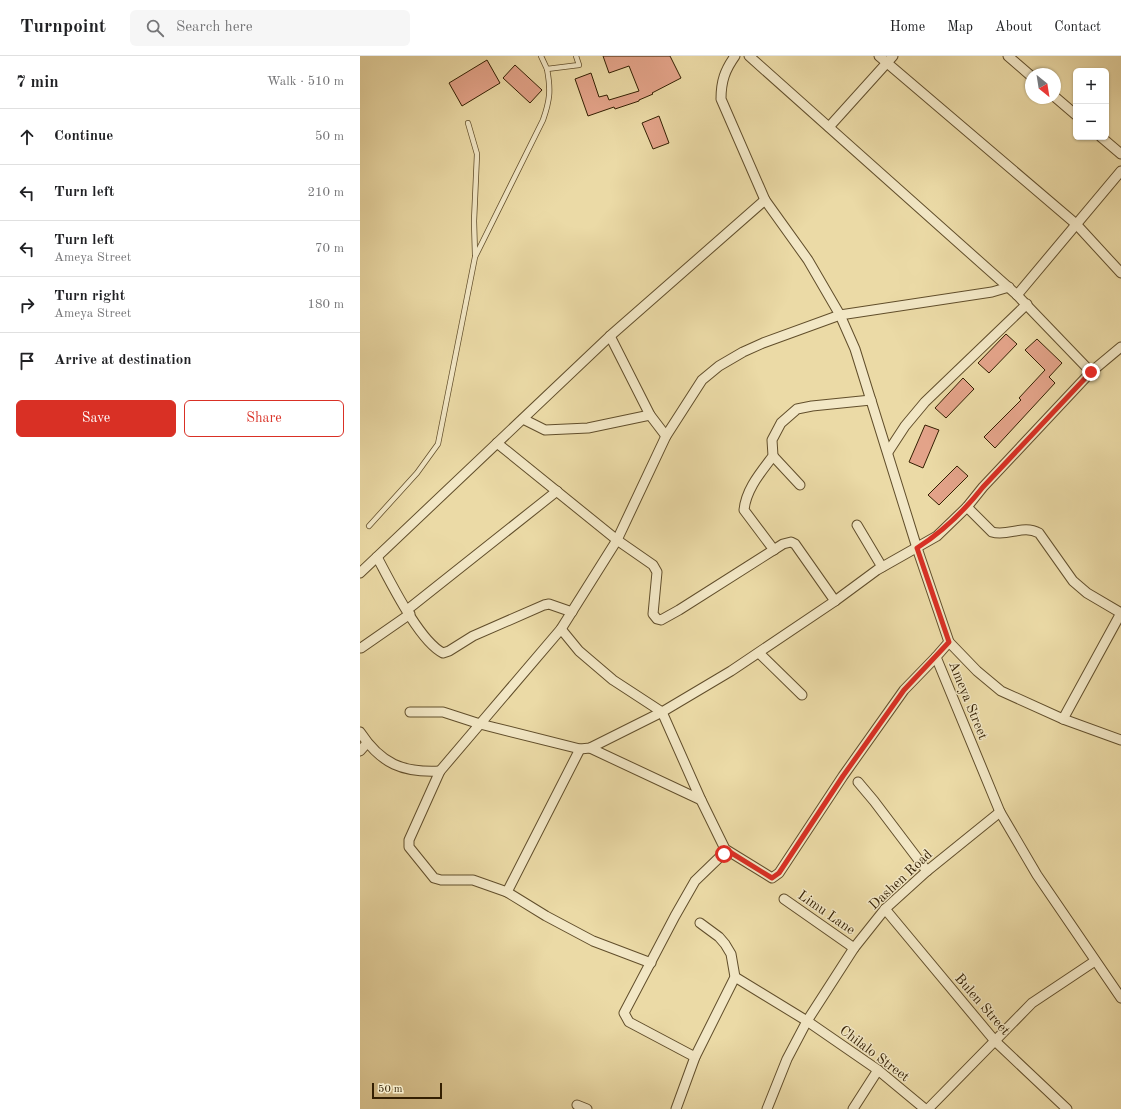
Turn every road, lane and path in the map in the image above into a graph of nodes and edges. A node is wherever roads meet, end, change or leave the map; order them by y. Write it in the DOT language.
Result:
graph roads {
  1 [pos="541,56"];
  2 [pos="576,56"];
  3 [pos="735,56"];
  4 [pos="749,56"];
  5 [pos="879,56"];
  6 [pos="893,56"];
  7 [pos="1008,56"];
  8 [pos="887,63"];
  9 [pos="547,69"];
  10 [pos="1025,71"];
  11 [pos="1061,102"];
  12 [pos="1073,112"];
  13 [pos="468,123"];
  14 [pos="829,127"];
  15 [pos="1105,140"];
  16 [pos="1121,154"];
  17 [pos="1121,171"];
  18 [pos="764,200"];
  19 [pos="1076,224"];
  20 [pos="475,257"];
  21 [pos="1121,273"];
  22 [pos="1009,287"];
  23 [pos="1017,294"];
  24 [pos="1027,304"];
  25 [pos="840,315"];
  26 [pos="610,336"];
  27 [pos="1121,347"];
  28 [pos="1091,372"];
  29 [pos="871,400"];
  30 [pos="650,415"];
  31 [pos="523,419"];
  32 [pos="666,436"];
  33 [pos="498,443"];
  34 [pos="888,452"];
  35 [pos="773,456"];
  36 [pos="800,485"];
  37 [pos="557,491"];
  38 [pos="967,507"];
  39 [pos="857,525"];
  40 [pos="369,526"];
  41 [pos="617,540"];
  42 [pos="917,548"];
  43 [pos="774,550"];
  44 [pos="377,557"];
  45 [pos="882,567"];
  46 [pos="360,573"];
  47 [pos="835,601"];
  48 [pos="409,612"];
  49 [pos="572,612"];
  50 [pos="1121,613"];
  51 [pos="561,629"];
  52 [pos="949,642"];
  53 [pos="361,648"];
  54 [pos="759,653"];
  55 [pos="936,657"];
  56 [pos="802,695"];
  57 [pos="410,712"];
  58 [pos="662,712"];
  59 [pos="1063,719"];
  60 [pos="480,724"];
  61 [pos="360,732"];
  62 [pos="1121,740"];
  63 [pos="367,743"];
  64 [pos="590,748"];
  65 [pos="580,749"];
  66 [pos="360,751"];
  67 [pos="440,771"];
  68 [pos="858,782"];
  69 [pos="701,800"];
  70 [pos="1000,812"];
  71 [pos="725,849"];
  72 [pos="927,871"];
  73 [pos="507,892"];
  74 [pos="784,899"];
  75 [pos="885,909"];
  76 [pos="700,923"];
  77 [pos="854,948"];
  78 [pos="1095,961"];
  79 [pos="651,963"];
  80 [pos="735,977"];
  81 [pos="1121,998"];
  82 [pos="807,1021"];
  83 [pos="995,1041"];
  84 [pos="695,1057"];
  85 [pos="878,1070"];
  86 [pos="577,1105"];
  87 [pos="587,1109"];
  88 [pos="676,1109"];
  89 [pos="767,1109"];
  90 [pos="853,1109"];
  91 [pos="926,1109"];
  92 [pos="1067,1109"];
  1 -- 9 [label="lane"];
  2 -- 9 [label="lane"];
  3 -- 18 [label="street, Ameya Street"];
  4 -- 14 [label="street"];
  5 -- 8 [label="street"];
  6 -- 8 [label="street"];
  7 -- 10 [label="street"];
  8 -- 14 [label="street"];
  8 -- 19 [label="street"];
  9 -- 20 [label="lane"];
  11 -- 12 [label="street"];
  13 -- 20 [label="lane"];
  14 -- 22 [label="street"];
  15 -- 16 [label="street"];
  17 -- 19 [label="street"];
  18 -- 25 [label="street, Ameya Street"];
  18 -- 26 [label="street"];
  19 -- 21 [label="street"];
  19 -- 23 [label="street"];
  20 -- 40 [label="lane"];
  22 -- 23 [label="street"];
  22 -- 25 [label="street"];
  23 -- 24 [label="street"];
  24 -- 28 [label="street"];
  24 -- 34 [label="street"];
  25 -- 29 [label="street, Ameya Street"];
  25 -- 32 [label="street"];
  26 -- 30 [label="street"];
  26 -- 31 [label="street"];
  27 -- 28 [label="street"];
  28 -- 38 [label="street"];
  29 -- 34 [label="street, Ameya Street"];
  29 -- 35 [label="street"];
  30 -- 31 [label="street"];
  30 -- 32 [label="street"];
  31 -- 33 [label="street"];
  32 -- 41 [label="street"];
  33 -- 37 [label="street"];
  33 -- 44 [label="street"];
  34 -- 42 [label="street, Ameya Street"];
  35 -- 36 [label="street"];
  35 -- 43 [label="street"];
  37 -- 41 [label="street"];
  37 -- 48 [label="street"];
  38 -- 42 [label="street"];
  38 -- 50 [label="street"];
  39 -- 45 [label="street"];
  41 -- 43 [label="street"];
  41 -- 49 [label="street"];
  42 -- 45 [label="street"];
  42 -- 52 [label="street, Ameya Street"];
  43 -- 47 [label="street"];
  44 -- 46 [label="street"];
  44 -- 48 [label="street"];
  45 -- 47 [label="street"];
  47 -- 54 [label="street"];
  48 -- 49 [label="street"];
  48 -- 53 [label="street"];
  49 -- 51 [label="street"];
  50 -- 59 [label="street"];
  51 -- 58 [label="street"];
  51 -- 60 [label="street"];
  52 -- 55 [label="street, Ameya Street"];
  52 -- 59 [label="street"];
  54 -- 56 [label="street"];
  54 -- 58 [label="street"];
  55 -- 70 [label="street, Ameya Street"];
  55 -- 71 [label="street"];
  57 -- 60 [label="street"];
  58 -- 64 [label="street"];
  58 -- 69 [label="street"];
  59 -- 62 [label="street"];
  60 -- 65 [label="street"];
  60 -- 67 [label="street"];
  61 -- 63 [label="street"];
  63 -- 66 [label="street"];
  63 -- 67 [label="street"];
  64 -- 65 [label="street"];
  64 -- 69 [label="street"];
  65 -- 73 [label="street"];
  67 -- 73 [label="street"];
  68 -- 72 [label="street"];
  69 -- 71 [label="street"];
  70 -- 72 [label="street, Dashen Road"];
  70 -- 78 [label="street, Ameya Street"];
  71 -- 79 [label="street"];
  72 -- 75 [label="street, Dashen Road"];
  73 -- 79 [label="street"];
  74 -- 77 [label="street, Limu Lane"];
  75 -- 77 [label="street, Dashen Road"];
  75 -- 83 [label="street, Bulen Street"];
  76 -- 80 [label="street"];
  77 -- 82 [label="street, Dashen Road"];
  78 -- 81 [label="street, Ameya Street"];
  78 -- 83 [label="street"];
  79 -- 84 [label="street"];
  80 -- 82 [label="street, Chilalo Street"];
  80 -- 84 [label="street"];
  82 -- 85 [label="street, Chilalo Street"];
  82 -- 89 [label="street, Dashen Road"];
  83 -- 91 [label="street"];
  83 -- 92 [label="street, Bulen Street"];
  84 -- 88 [label="street"];
  85 -- 90 [label="street"];
  85 -- 91 [label="street, Chilalo Street"];
  86 -- 87 [label="street"];
}
